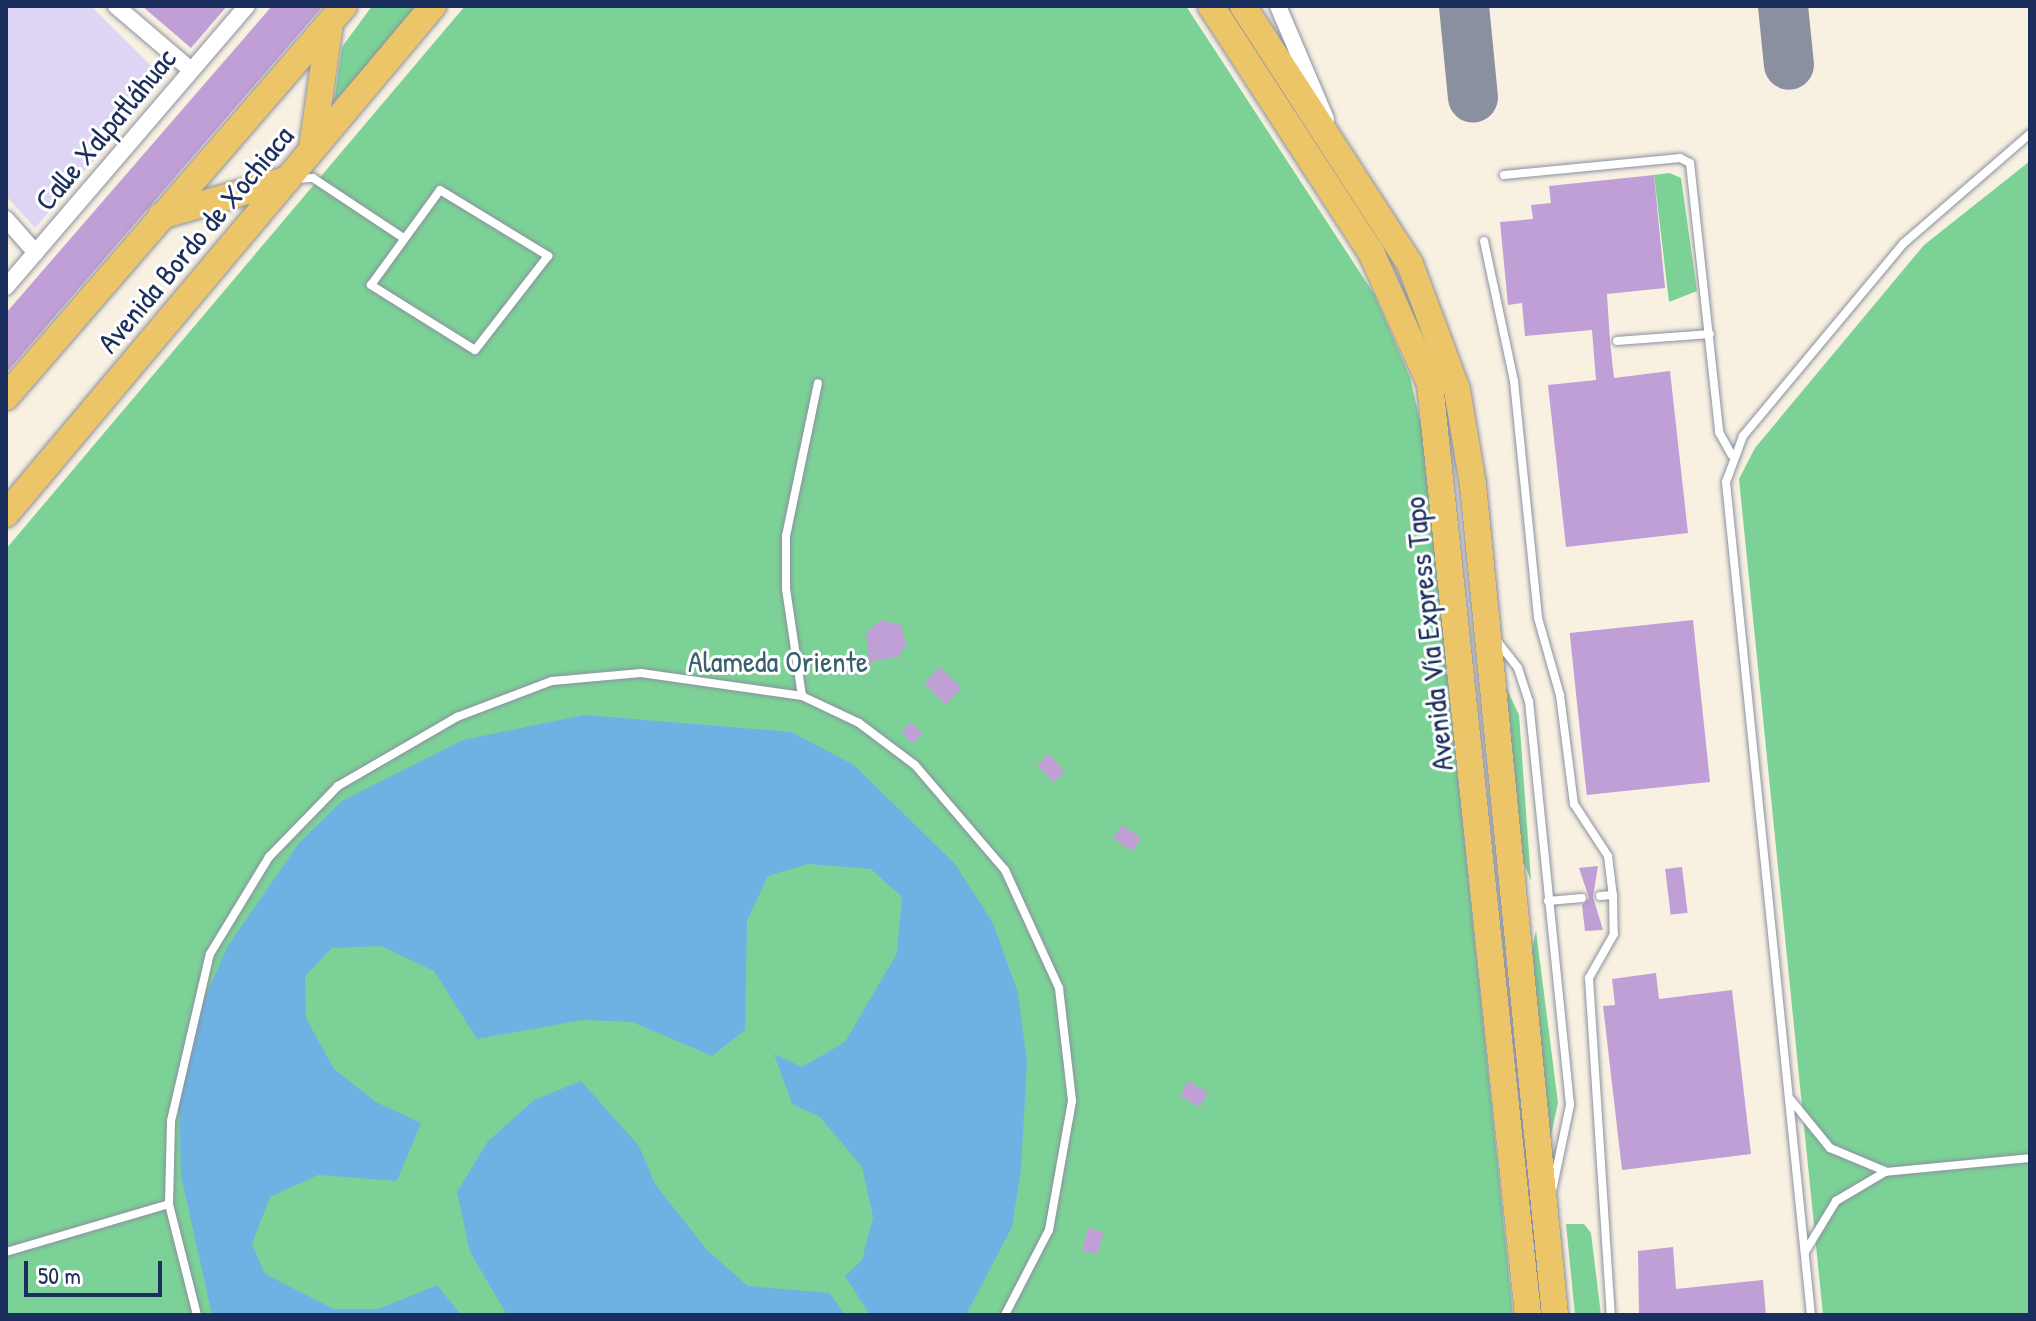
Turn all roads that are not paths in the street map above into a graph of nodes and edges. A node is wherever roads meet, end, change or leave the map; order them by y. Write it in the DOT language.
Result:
graph roads {
  1 [pos="116,6"];
  2 [pos="247,6"];
  3 [pos="433,6"];
  4 [pos="1211,6"];
  5 [pos="1243,6"];
  6 [pos="1278,6"];
  7 [pos="337,14"];
  8 [pos="191,70"];
  9 [pos="2030,134"];
  10 [pos="312,149"];
  11 [pos="1340,154"];
  12 [pos="1504,175"];
  13 [pos="301,179"];
  14 [pos="160,216"];
  15 [pos="6,219"];
  16 [pos="402,237"];
  17 [pos="1484,241"];
  18 [pos="36,253"];
  19 [pos="6,287"];
  20 [pos="1710,334"];
  21 [pos="1617,341"];
  22 [pos="818,383"];
  23 [pos="6,397"];
  24 [pos="1732,455"];
  25 [pos="6,514"];
  26 [pos="1488,629"];
  27 [pos="802,696"];
  28 [pos="1613,895"];
  29 [pos="1600,896"];
  30 [pos="1582,898"];
  31 [pos="1548,901"];
  32 [pos="1788,1096"];
  33 [pos="2030,1158"];
  34 [pos="1885,1172"];
  35 [pos="169,1204"];
  36 [pos="1545,1214"];
  37 [pos="6,1252"];
  38 [pos="1804,1253"];
  39 [pos="197,1315"];
  40 [pos="1005,1315"];
  41 [pos="1528,1315"];
  42 [pos="1555,1315"];
  43 [pos="1611,1315"];
  44 [pos="1811,1315"];
  1 -- 8 [label="street"];
  2 -- 8 [label="street, Calle Xalpatláhuac"];
  3 -- 10 [label="main road, Avenida Bordo de Xochiaca"];
  4 -- 41 [label="main road, Avenida Vía Express Tapo"];
  5 -- 11 [label="main road, Avenida Vía Express Tapo"];
  6 -- 11 [label="street"];
  7 -- 10 [label="main road"];
  7 -- 14 [label="main road, Avenida Bordo de Xochiaca"];
  8 -- 18 [label="street, Calle Xalpatláhuac"];
  9 -- 24 [label="lane"];
  10 -- 13 [label="main road, Avenida Bordo de Xochiaca"];
  11 -- 26 [label="main road, Avenida Vía Express Tapo"];
  12 -- 20 [label="lane"];
  13 -- 14 [label="main road"];
  13 -- 16 [label="lane"];
  13 -- 25 [label="main road, Avenida Bordo de Xochiaca"];
  14 -- 23 [label="main road, Avenida Bordo de Xochiaca"];
  15 -- 18 [label="street"];
  16 -- 16 [label="lane"];
  17 -- 28 [label="lane"];
  18 -- 19 [label="street, Calle Xalpatláhuac"];
  20 -- 21 [label="lane"];
  20 -- 24 [label="lane"];
  22 -- 27 [label="lane"];
  24 -- 32 [label="lane"];
  26 -- 31 [label="lane"];
  26 -- 36 [label="main road, Avenida Vía Express Tapo"];
  27 -- 35 [label="lane"];
  27 -- 40 [label="lane"];
  28 -- 29 [label="lane"];
  28 -- 43 [label="lane"];
  30 -- 31 [label="lane"];
  31 -- 36 [label="lane"];
  32 -- 34 [label="lane"];
  32 -- 38 [label="lane"];
  33 -- 34 [label="lane"];
  34 -- 38 [label="lane"];
  35 -- 37 [label="lane"];
  35 -- 39 [label="lane"];
  36 -- 42 [label="main road, Avenida Vía Express Tapo"];
  38 -- 44 [label="lane"];
}
